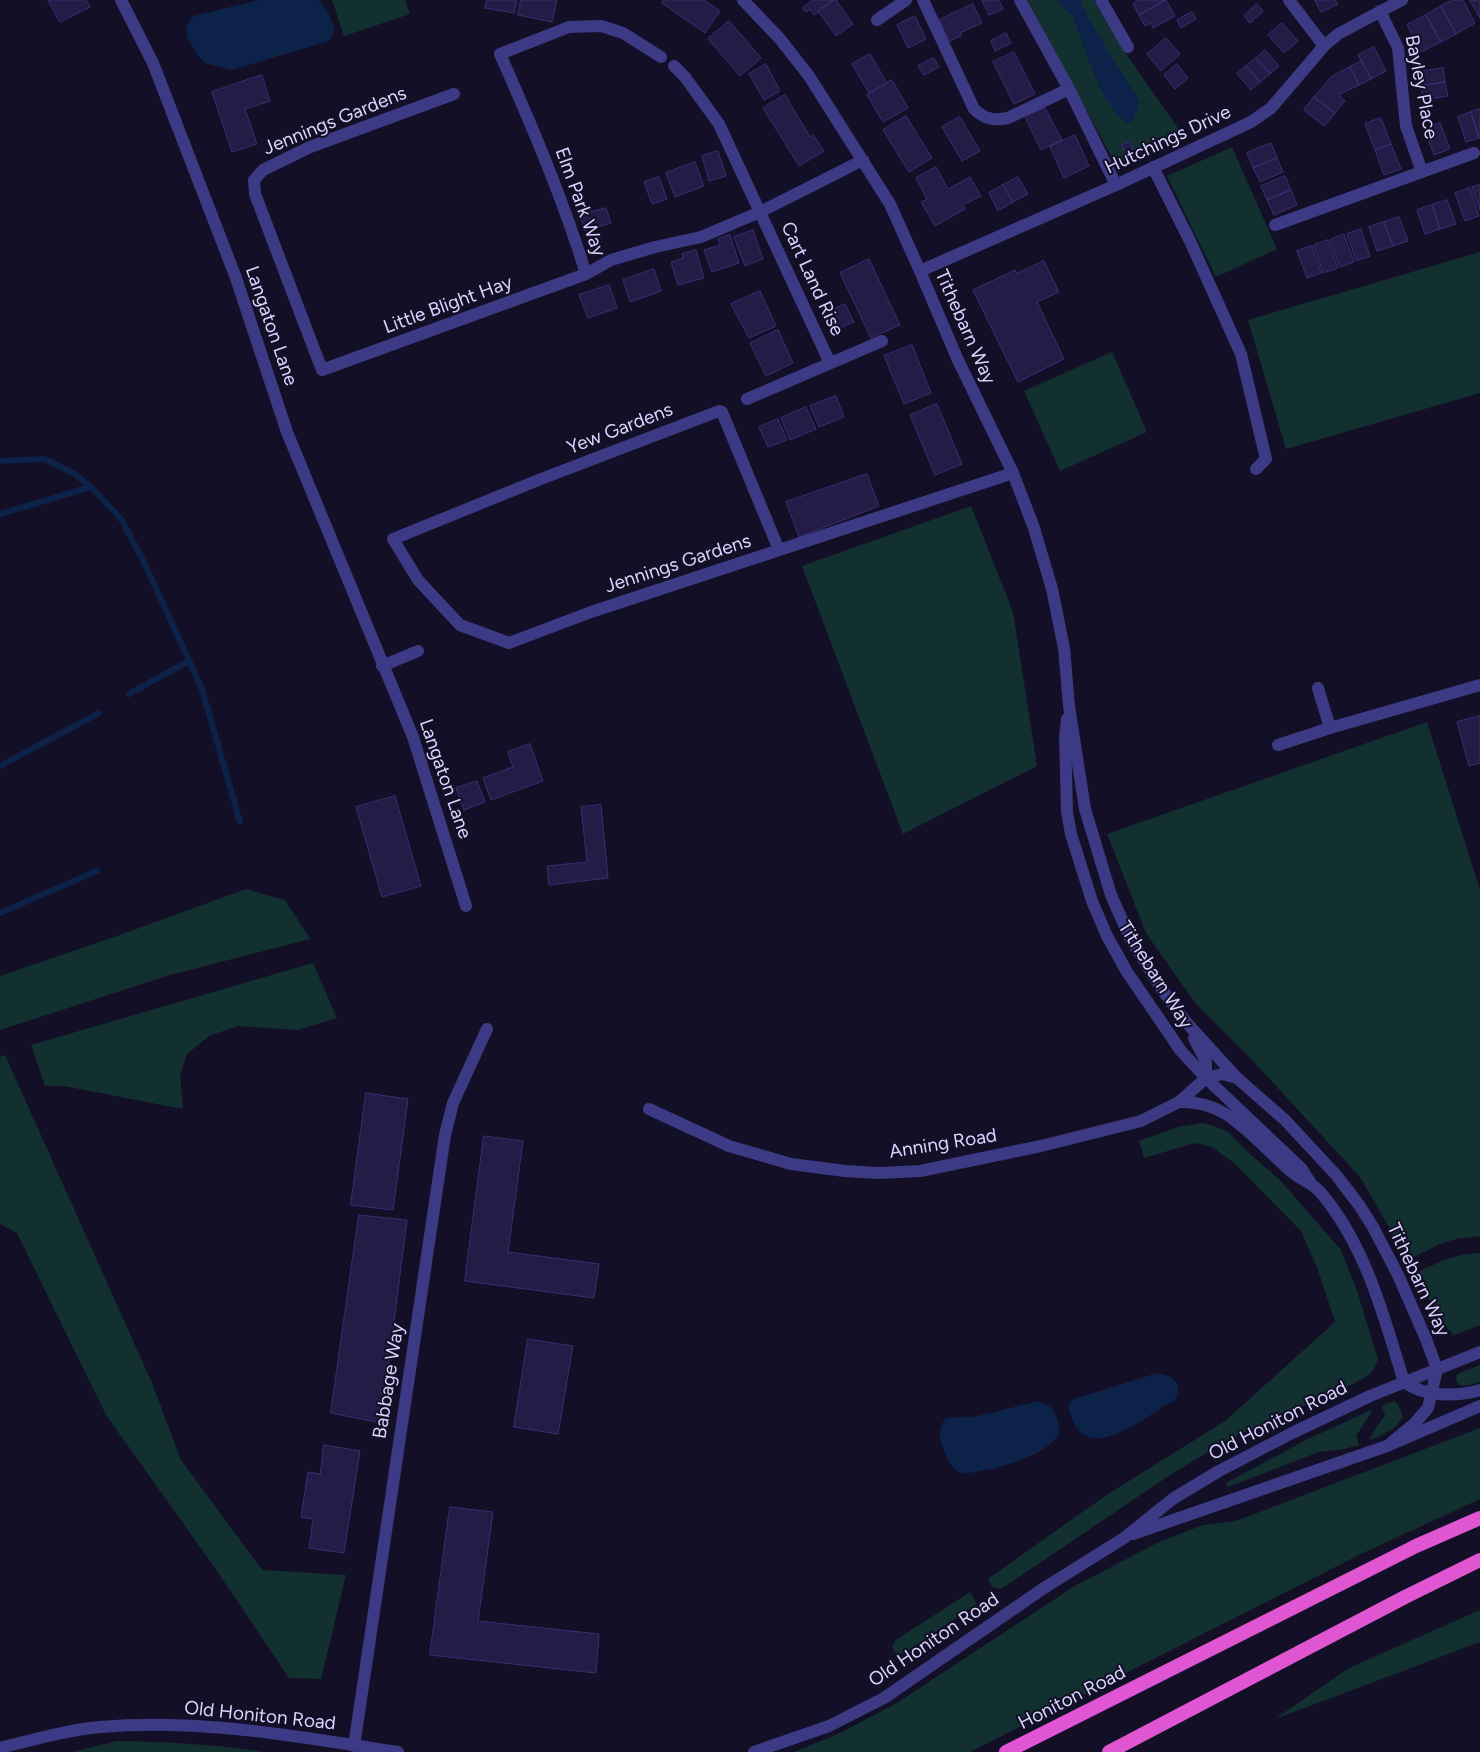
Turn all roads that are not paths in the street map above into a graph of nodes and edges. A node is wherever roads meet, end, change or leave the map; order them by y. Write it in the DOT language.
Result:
graph roads {
  1 [pos="121,0"];
  2 [pos="743,0"];
  3 [pos="906,0"];
  4 [pos="923,0"];
  5 [pos="1020,0"];
  6 [pos="1101,0"];
  7 [pos="1289,0"];
  8 [pos="1402,0"];
  9 [pos="890,4"];
  10 [pos="1380,11"];
  11 [pos="876,20"];
  12 [pos="1324,46"];
  13 [pos="1128,47"];
  14 [pos="661,57"];
  15 [pos="674,66"];
  16 [pos="1068,89"];
  17 [pos="454,94"];
  18 [pos="1474,153"];
  19 [pos="863,160"];
  20 [pos="1153,167"];
  21 [pos="1422,172"];
  22 [pos="1116,185"];
  23 [pos="760,212"];
  24 [pos="1275,225"];
  25 [pos="920,271"];
  26 [pos="586,274"];
  27 [pos="882,341"];
  28 [pos="830,363"];
  29 [pos="322,370"];
  30 [pos="748,399"];
  31 [pos="1256,469"];
  32 [pos="1013,473"];
  33 [pos="393,539"];
  34 [pos="779,550"];
  35 [pos="418,652"];
  36 [pos="382,666"];
  37 [pos="1480,685"];
  38 [pos="1318,688"];
  39 [pos="1069,706"];
  40 [pos="1330,728"];
  41 [pos="1278,745"];
  42 [pos="466,906"];
  43 [pos="1186,1022"];
  44 [pos="487,1029"];
  45 [pos="1206,1078"];
  46 [pos="1237,1078"];
  47 [pos="1178,1102"];
  48 [pos="649,1109"];
  49 [pos="1310,1182"];
  50 [pos="1480,1352"];
  51 [pos="1437,1369"];
  52 [pos="1404,1382"];
  53 [pos="1480,1390"];
  54 [pos="1432,1393"];
  55 [pos="1480,1406"];
  56 [pos="1387,1446"];
  57 [pos="1480,1518"];
  58 [pos="1124,1538"];
  59 [pos="1480,1560"];
  60 [pos="354,1746"];
  61 [pos="0,1748"];
  62 [pos="398,1752"];
  63 [pos="754,1752"];
  64 [pos="1006,1752"];
  65 [pos="1108,1752"];
  1 -- 36 [label="street, Langaton Lane"];
  2 -- 19 [label="street, Tithebarn Way"];
  3 -- 9 [label="street"];
  4 -- 16 [label="street"];
  5 -- 16 [label="street"];
  6 -- 13 [label="street"];
  7 -- 12 [label="street"];
  8 -- 10 [label="street, Hutchings Drive"];
  9 -- 11 [label="street"];
  10 -- 12 [label="street, Hutchings Drive"];
  10 -- 21 [label="street, Bayley Place"];
  12 -- 20 [label="street, Hutchings Drive"];
  14 -- 26 [label="street, Elm Park Way"];
  15 -- 23 [label="street, Cart Land Rise"];
  16 -- 22 [label="street"];
  17 -- 29 [label="street, Jennings Gardens"];
  18 -- 21 [label="street, Bayley Place"];
  19 -- 23 [label="street, Elm Park Way"];
  19 -- 25 [label="street, Tithebarn Way"];
  20 -- 22 [label="street, Hutchings Drive"];
  20 -- 31 [label="street"];
  21 -- 24 [label="street, Bayley Place"];
  22 -- 25 [label="street, Hutchings Drive"];
  23 -- 26 [label="street, Elm Park Way"];
  23 -- 28 [label="street, Cart Land Rise"];
  25 -- 32 [label="street, Tithebarn Way"];
  26 -- 29 [label="street, Little Blight Hay"];
  27 -- 28 [label="street, Cart Land Rise"];
  28 -- 30 [label="street, Cart Land Rise"];
  32 -- 34 [label="street, Jennings Gardens"];
  32 -- 39 [label="street, Tithebarn Way"];
  33 -- 34 [label="street, Jennings Gardens"];
  33 -- 34 [label="street, Yew Gardens"];
  35 -- 36 [label="street"];
  36 -- 42 [label="street, Langaton Lane"];
  37 -- 40 [label="street"];
  38 -- 40 [label="street"];
  39 -- 43 [label="street, Tithebarn Way"];
  39 -- 45 [label="street, Tithebarn Way"];
  40 -- 41 [label="street"];
  43 -- 45 [label="street, Tithebarn Way"];
  43 -- 46 [label="street, Tithebarn Way"];
  44 -- 60 [label="street, Babbage Way"];
  45 -- 46 [label="street"];
  45 -- 47 [label="street, Anning Road"];
  45 -- 49 [label="street, Tithebarn Way"];
  46 -- 51 [label="street, Tithebarn Way"];
  47 -- 48 [label="street, Anning Road"];
  47 -- 49 [label="street, Tithebarn Way"];
  49 -- 52 [label="street, Tithebarn Way"];
  50 -- 51 [label="street, Old Honiton Road"];
  51 -- 52 [label="street, Old Honiton Road"];
  51 -- 54 [label="street, Old Honiton Road"];
  52 -- 54 [label="street"];
  52 -- 58 [label="street, Old Honiton Road"];
  53 -- 54 [label="street"];
  54 -- 56 [label="street, Old Honiton Road"];
  55 -- 56 [label="street, Old Honiton Road"];
  56 -- 58 [label="street, Old Honiton Road"];
  57 -- 64 [label="highway, Honiton Road"];
  58 -- 63 [label="street, Old Honiton Road"];
  59 -- 65 [label="highway"];
  60 -- 61 [label="street, Old Honiton Road"];
  60 -- 62 [label="street, Old Honiton Road"];
}
